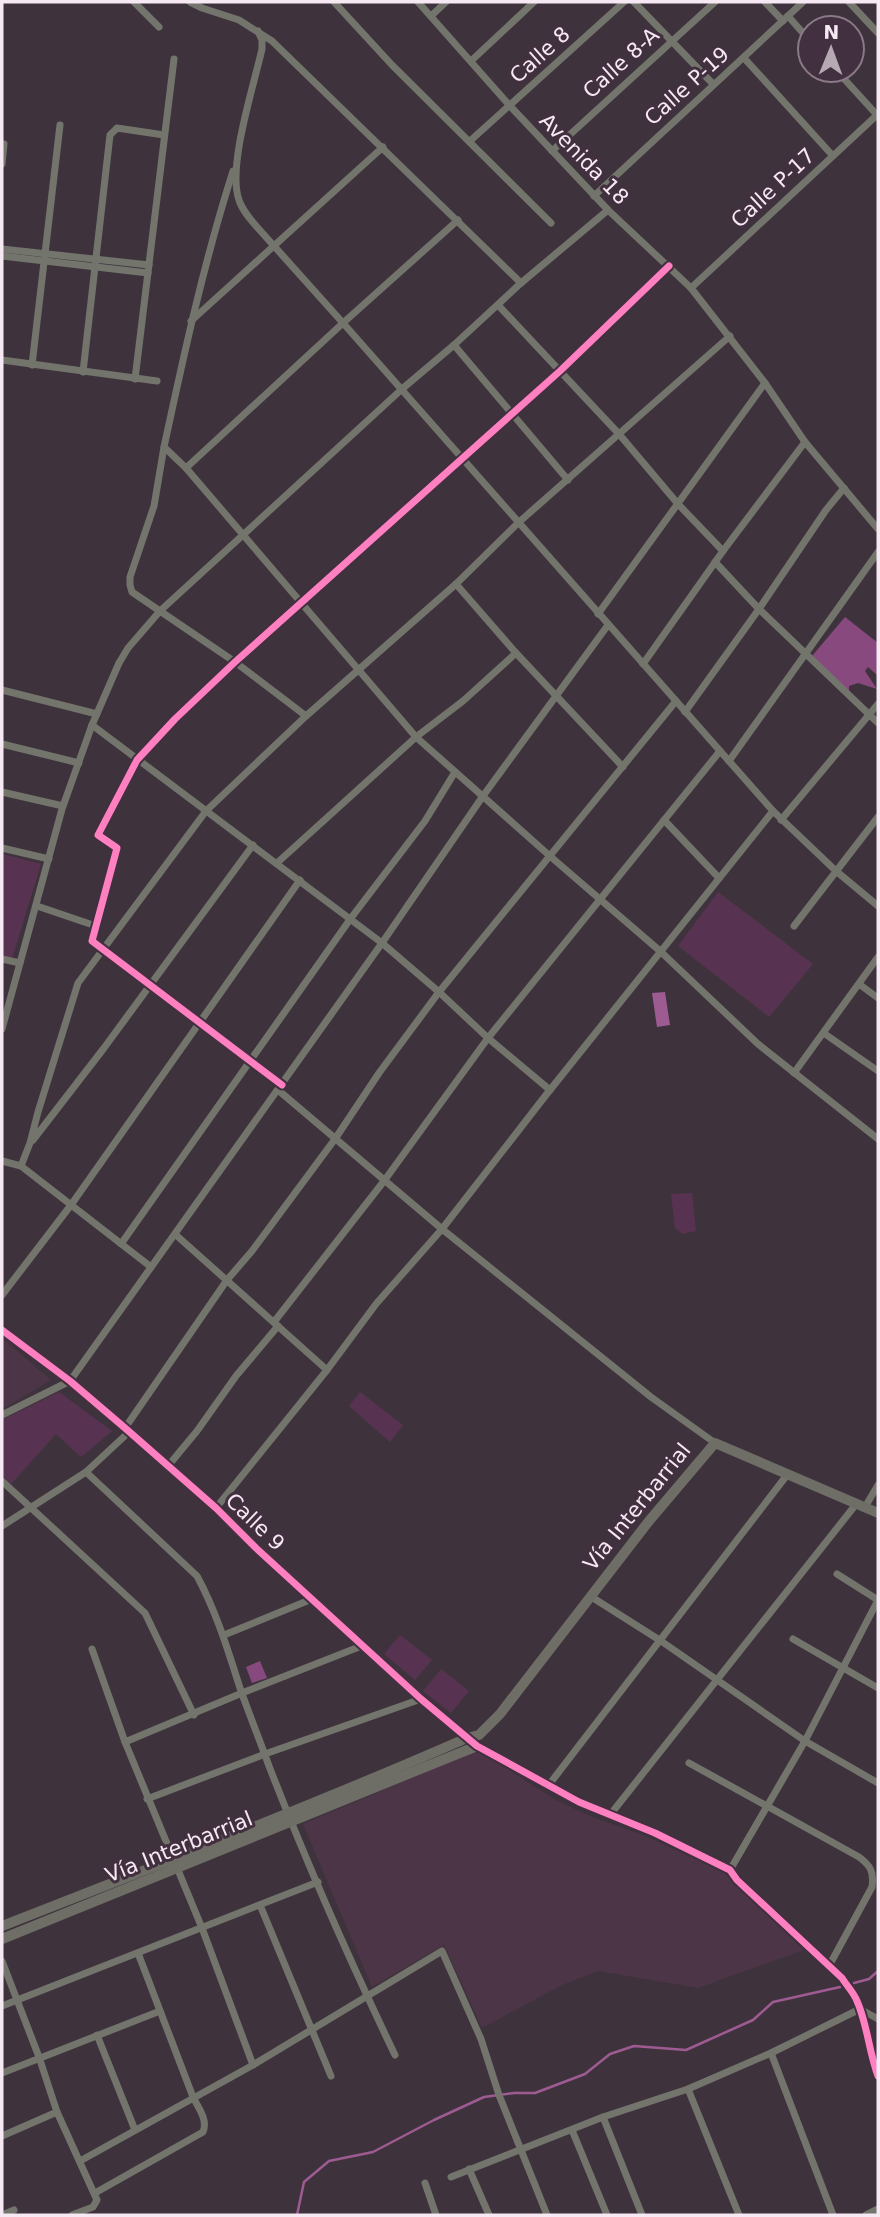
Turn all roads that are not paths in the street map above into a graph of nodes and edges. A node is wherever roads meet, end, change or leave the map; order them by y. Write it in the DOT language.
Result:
graph roads {
  1 [pos="134,2"];
  2 [pos="190,2"];
  3 [pos="334,2"];
  4 [pos="418,2"];
  5 [pos="446,2"];
  6 [pos="534,2"];
  7 [pos="624,2"];
  8 [pos="634,2"];
  9 [pos="715,2"];
  10 [pos="765,2"];
  11 [pos="803,2"];
  12 [pos="849,2"];
  13 [pos="431,16"];
  14 [pos="785,18"];
  15 [pos="159,27"];
  16 [pos="796,28"];
  17 [pos="258,31"];
  18 [pos="878,33"];
  19 [pos="672,41"];
  20 [pos="744,58"];
  21 [pos="174,59"];
  22 [pos="471,61"];
  23 [pos="713,84"];
  24 [pos="849,84"];
  25 [pos="510,106"];
  26 [pos="878,115"];
  27 [pos="60,125"];
  28 [pos="164,135"];
  29 [pos="470,141"];
  30 [pos="4,144"];
  31 [pos="383,147"];
  32 [pos="552,151"];
  33 [pos="833,156"];
  34 [pos="236,160"];
  35 [pos="2,164"];
  36 [pos="594,195"];
  37 [pos="608,210"];
  38 [pos="458,220"];
  39 [pos="551,223"];
  40 [pos="275,246"];
  41 [pos="2,249"];
  42 [pos="45,254"];
  43 [pos="2,256"];
  44 [pos="96,258"];
  45 [pos="44,263"];
  46 [pos="670,266"];
  47 [pos="95,268"];
  48 [pos="148,269"];
  49 [pos="520,283"];
  50 [pos="691,288"];
  51 [pos="498,304"];
  52 [pos="191,321"];
  53 [pos="343,323"];
  54 [pos="730,336"];
  55 [pos="454,345"];
  56 [pos="2,360"];
  57 [pos="32,365"];
  58 [pos="560,371"];
  59 [pos="83,372"];
  60 [pos="135,379"];
  61 [pos="158,382"];
  62 [pos="765,383"];
  63 [pos="402,389"];
  64 [pos="510,413"];
  65 [pos="619,434"];
  66 [pos="805,442"];
  67 [pos="164,447"];
  68 [pos="461,457"];
  69 [pos="187,468"];
  70 [pos="568,480"];
  71 [pos="844,488"];
  72 [pos="678,504"];
  73 [pos="518,523"];
  74 [pos="878,529"];
  75 [pos="243,536"];
  76 [pos="723,551"];
  77 [pos="878,552"];
  78 [pos="715,562"];
  79 [pos="456,584"];
  80 [pos="302,604"];
  81 [pos="759,609"];
  82 [pos="160,611"];
  83 [pos="598,614"];
  84 [pos="608,625"];
  85 [pos="516,653"];
  86 [pos="805,653"];
  87 [pos="235,662"];
  88 [pos="643,664"];
  89 [pos="359,671"];
  90 [pos="2,690"];
  91 [pos="557,696"];
  92 [pos="676,701"];
  93 [pos="878,704"];
  94 [pos="685,712"];
  95 [pos="97,714"];
  96 [pos="870,715"];
  97 [pos="306,716"];
  98 [pos="878,723"];
  99 [pos="92,725"];
  100 [pos="416,737"];
  101 [pos="2,744"];
  102 [pos="720,751"];
  103 [pos="137,760"];
  104 [pos="729,761"];
  105 [pos="79,762"];
  106 [pos="623,766"];
  107 [pos="455,772"];
  108 [pos="2,792"];
  109 [pos="483,796"];
  110 [pos="63,806"];
  111 [pos="206,811"];
  112 [pos="773,811"];
  113 [pos="878,817"];
  114 [pos="664,820"];
  115 [pos="781,820"];
  116 [pos="253,845"];
  117 [pos="2,848"];
  118 [pos="551,857"];
  119 [pos="49,859"];
  120 [pos="277,863"];
  121 [pos="836,871"];
  122 [pos="719,878"];
  123 [pos="300,880"];
  124 [pos="600,900"];
  125 [pos="37,906"];
  126 [pos="878,906"];
  127 [pos="351,918"];
  128 [pos="96,926"];
  129 [pos="794,926"];
  130 [pos="382,943"];
  131 [pos="103,950"];
  132 [pos="660,951"];
  133 [pos="878,957"];
  134 [pos="2,959"];
  135 [pos="20,963"];
  136 [pos="150,984"];
  137 [pos="859,984"];
  138 [pos="439,992"];
  139 [pos="878,998"];
  140 [pos="3,1017"];
  141 [pos="200,1022"];
  142 [pos="2,1029"];
  143 [pos="825,1034"];
  144 [pos="488,1038"];
  145 [pos="251,1061"];
  146 [pos="878,1071"];
  147 [pos="794,1073"];
  148 [pos="280,1087"];
  149 [pos="550,1090"];
  150 [pos="335,1139"];
  151 [pos="878,1139"];
  152 [pos="30,1143"];
  153 [pos="2,1161"];
  154 [pos="21,1166"];
  155 [pos="384,1181"];
  156 [pos="71,1205"];
  157 [pos="442,1229"];
  158 [pos="176,1235"];
  159 [pos="121,1244"];
  160 [pos="151,1267"];
  161 [pos="227,1279"];
  162 [pos="2,1295"];
  163 [pos="276,1324"];
  164 [pos="2,1330"];
  165 [pos="327,1370"];
  166 [pos="70,1381"];
  167 [pos="2,1415"];
  168 [pos="127,1430"];
  169 [pos="715,1443"];
  170 [pos="168,1466"];
  171 [pos="86,1472"];
  172 [pos="787,1475"];
  173 [pos="2,1481"];
  174 [pos="878,1485"];
  175 [pos="861,1505"];
  176 [pos="30,1507"];
  177 [pos="216,1508"];
  178 [pos="878,1513"];
  179 [pos="2,1526"];
  180 [pos="837,1574"];
  181 [pos="590,1596"];
  182 [pos="312,1598"];
  183 [pos="878,1600"];
  184 [pos="224,1635"];
  185 [pos="793,1639"];
  186 [pos="661,1641"];
  187 [pos="364,1645"];
  188 [pos="92,1649"];
  189 [pos="842,1667"];
  190 [pos="717,1681"];
  191 [pos="878,1688"];
  192 [pos="242,1693"];
  193 [pos="421,1699"];
  194 [pos="194,1714"];
  195 [pos="479,1735"];
  196 [pos="467,1738"];
  197 [pos="805,1741"];
  198 [pos="125,1742"];
  199 [pos="477,1746"];
  200 [pos="265,1754"];
  201 [pos="689,1763"];
  202 [pos="391,1776"];
  203 [pos="878,1783"];
  204 [pos="548,1786"];
  205 [pos="148,1799"];
  206 [pos="766,1806"];
  207 [pos="610,1815"];
  208 [pos="290,1818"];
  209 [pos="174,1865"];
  210 [pos="730,1870"];
  211 [pos="318,1882"];
  212 [pos="89,1898"];
  213 [pos="260,1905"];
  214 [pos="2,1926"];
  215 [pos="202,1928"];
  216 [pos="2,1939"];
  217 [pos="138,1953"];
  218 [pos="2,1961"];
  219 [pos="829,1966"];
  220 [pos="367,1996"];
  221 [pos="18,2000"];
  222 [pos="2,2006"];
  223 [pos="860,2009"];
  224 [pos="160,2011"];
  225 [pos="878,2019"];
  226 [pos="311,2031"];
  227 [pos="97,2035"];
  228 [pos="772,2053"];
  229 [pos="395,2055"];
  230 [pos="40,2057"];
  231 [pos="253,2065"];
  232 [pos="878,2071"];
  233 [pos="2,2073"];
  234 [pos="331,2076"];
  235 [pos="688,2089"];
  236 [pos="193,2097"];
  237 [pos="57,2112"];
  238 [pos="603,2117"];
  239 [pos="135,2130"];
  240 [pos="572,2130"];
  241 [pos="2,2136"];
  242 [pos="520,2148"];
  243 [pos="80,2161"];
  244 [pos="469,2169"];
  245 [pos="451,2177"];
  246 [pos="425,2183"];
  247 [pos="95,2193"];
  248 [pos="878,2209"];
  249 [pos="14,2210"];
  250 [pos="2,2215"];
  251 [pos="72,2215"];
  252 [pos="436,2215"];
  253 [pos="489,2215"];
  254 [pos="547,2215"];
  255 [pos="607,2215"];
  256 [pos="642,2215"];
  257 [pos="739,2215"];
  258 [pos="834,2215"];
  259 [pos="866,2215"];
  1 -- 15 [label="street"];
  2 -- 17 [label="street"];
  3 -- 29 [label="street"];
  4 -- 13 [label="street, Avenida 18"];
  5 -- 13 [label="street"];
  6 -- 22 [label="street"];
  7 -- 25 [label="street, Calle 8"];
  8 -- 19 [label="street"];
  9 -- 19 [label="street, Calle 8-A"];
  10 -- 14 [label="street"];
  11 -- 14 [label="street, Calle P-19"];
  12 -- 18 [label="street"];
  13 -- 22 [label="street, Avenida 18"];
  14 -- 16 [label="street"];
  14 -- 20 [label="street, Calle P-19"];
  17 -- 31 [label="street"];
  17 -- 34 [label="street"];
  19 -- 23 [label="street"];
  19 -- 32 [label="street, Calle 8-A"];
  20 -- 23 [label="street, Calle P-19"];
  20 -- 33 [label="street"];
  21 -- 28 [label="street"];
  22 -- 25 [label="street, Avenida 18"];
  23 -- 36 [label="street, Calle P-19"];
  24 -- 26 [label="street"];
  25 -- 29 [label="street, Calle 8"];
  25 -- 32 [label="street, Avenida 18"];
  26 -- 33 [label="street, Calle P-17"];
  27 -- 42 [label="street"];
  28 -- 44 [label="street"];
  28 -- 48 [label="street"];
  29 -- 39 [label="street"];
  30 -- 35 [label="street"];
  31 -- 38 [label="street"];
  31 -- 40 [label="street"];
  32 -- 36 [label="street, Avenida 18"];
  33 -- 50 [label="street, Calle P-17"];
  34 -- 40 [label="street"];
  34 -- 52 [label="street"];
  36 -- 37 [label="street, Avenida 18"];
  37 -- 46 [label="street, Avenida 18"];
  37 -- 49 [label="street"];
  38 -- 49 [label="street"];
  38 -- 53 [label="street"];
  40 -- 52 [label="street"];
  40 -- 53 [label="street"];
  41 -- 42 [label="street"];
  42 -- 44 [label="street"];
  42 -- 45 [label="street"];
  43 -- 45 [label="street"];
  44 -- 47 [label="street"];
  44 -- 48 [label="street"];
  45 -- 47 [label="street"];
  45 -- 57 [label="street"];
  46 -- 50 [label="street, Avenida 18"];
  46 -- 58 [label="street"];
  47 -- 48 [label="street"];
  47 -- 59 [label="street"];
  48 -- 60 [label="street"];
  49 -- 51 [label="street"];
  50 -- 54 [label="street, Avenida 18"];
  51 -- 55 [label="street"];
  51 -- 58 [label="street"];
  52 -- 67 [label="street"];
  53 -- 63 [label="street"];
  53 -- 69 [label="street"];
  54 -- 62 [label="street, Avenida 18"];
  54 -- 65 [label="street"];
  55 -- 63 [label="street"];
  55 -- 64 [label="street"];
  56 -- 57 [label="street"];
  57 -- 59 [label="street"];
  58 -- 64 [label="street"];
  58 -- 65 [label="street"];
  59 -- 60 [label="street"];
  60 -- 61 [label="street"];
  62 -- 66 [label="street, Avenida 18"];
  62 -- 72 [label="street"];
  63 -- 68 [label="street"];
  63 -- 75 [label="street"];
  64 -- 68 [label="street"];
  64 -- 70 [label="street"];
  65 -- 70 [label="street"];
  65 -- 72 [label="street"];
  66 -- 71 [label="street, Avenida 18"];
  66 -- 76 [label="street"];
  67 -- 69 [label="street"];
  67 -- 82 [label="street"];
  68 -- 73 [label="street"];
  68 -- 80 [label="street"];
  69 -- 75 [label="street"];
  70 -- 73 [label="street"];
  71 -- 74 [label="street, Avenida 18"];
  71 -- 81 [label="street"];
  72 -- 76 [label="street"];
  72 -- 83 [label="street"];
  73 -- 79 [label="street"];
  73 -- 83 [label="street"];
  75 -- 80 [label="street"];
  75 -- 82 [label="street"];
  76 -- 78 [label="street"];
  77 -- 86 [label="street"];
  78 -- 81 [label="street"];
  78 -- 88 [label="street"];
  79 -- 85 [label="street"];
  79 -- 89 [label="street"];
  80 -- 87 [label="street"];
  80 -- 89 [label="street"];
  81 -- 86 [label="street"];
  81 -- 94 [label="street"];
  82 -- 87 [label="street"];
  82 -- 95 [label="street"];
  83 -- 84 [label="street"];
  84 -- 88 [label="street"];
  84 -- 91 [label="street"];
  85 -- 91 [label="street"];
  85 -- 100 [label="street"];
  86 -- 96 [label="street"];
  86 -- 104 [label="street"];
  87 -- 97 [label="street"];
  87 -- 103 [label="street"];
  88 -- 92 [label="street"];
  89 -- 97 [label="street"];
  89 -- 100 [label="street"];
  90 -- 95 [label="street"];
  91 -- 106 [label="street"];
  91 -- 109 [label="street"];
  92 -- 94 [label="street"];
  92 -- 106 [label="street"];
  93 -- 96 [label="street"];
  94 -- 102 [label="street"];
  95 -- 99 [label="street"];
  96 -- 98 [label="street"];
  96 -- 115 [label="street"];
  97 -- 111 [label="street"];
  99 -- 103 [label="street"];
  99 -- 105 [label="street"];
  100 -- 107 [label="street"];
  100 -- 120 [label="street"];
  101 -- 105 [label="street"];
  102 -- 104 [label="street"];
  102 -- 114 [label="street"];
  103 -- 111 [label="street"];
  103 -- 128 [label="street"];
  104 -- 112 [label="street"];
  105 -- 110 [label="street"];
  106 -- 118 [label="street"];
  107 -- 109 [label="street"];
  107 -- 127 [label="street"];
  108 -- 110 [label="street"];
  109 -- 118 [label="street"];
  109 -- 130 [label="street"];
  110 -- 119 [label="street"];
  111 -- 116 [label="street"];
  111 -- 131 [label="street"];
  112 -- 115 [label="street"];
  112 -- 122 [label="street"];
  113 -- 121 [label="street"];
  114 -- 122 [label="street"];
  114 -- 124 [label="street"];
  115 -- 121 [label="street"];
  116 -- 120 [label="street"];
  116 -- 136 [label="street"];
  117 -- 119 [label="street"];
  118 -- 124 [label="street"];
  118 -- 138 [label="street"];
  119 -- 125 [label="street"];
  120 -- 123 [label="street"];
  121 -- 126 [label="street"];
  121 -- 129 [label="street"];
  122 -- 132 [label="street"];
  123 -- 127 [label="street"];
  123 -- 141 [label="street"];
  124 -- 132 [label="street"];
  124 -- 144 [label="street"];
  125 -- 128 [label="street"];
  125 -- 135 [label="street"];
  127 -- 130 [label="street"];
  127 -- 145 [label="street"];
  128 -- 131 [label="street"];
  130 -- 138 [label="street"];
  130 -- 148 [label="street"];
  131 -- 136 [label="street"];
  131 -- 152 [label="street"];
  132 -- 147 [label="street"];
  132 -- 149 [label="street"];
  133 -- 137 [label="street"];
  134 -- 135 [label="street"];
  135 -- 140 [label="street"];
  136 -- 141 [label="street"];
  136 -- 152 [label="street"];
  137 -- 139 [label="street"];
  137 -- 143 [label="street"];
  138 -- 144 [label="street"];
  138 -- 150 [label="street"];
  140 -- 142 [label="street"];
  141 -- 145 [label="street"];
  141 -- 156 [label="street"];
  143 -- 146 [label="street"];
  143 -- 147 [label="street"];
  144 -- 149 [label="street"];
  144 -- 155 [label="street"];
  145 -- 148 [label="street"];
  145 -- 159 [label="street"];
  147 -- 151 [label="street"];
  148 -- 150 [label="street"];
  148 -- 158 [label="street"];
  149 -- 157 [label="street"];
  150 -- 155 [label="street"];
  150 -- 161 [label="street"];
  152 -- 154 [label="street"];
  153 -- 154 [label="street"];
  154 -- 156 [label="street"];
  155 -- 157 [label="street"];
  155 -- 163 [label="street"];
  156 -- 159 [label="street"];
  156 -- 162 [label="street"];
  157 -- 165 [label="street"];
  157 -- 169 [label="street"];
  158 -- 160 [label="street"];
  158 -- 161 [label="street"];
  159 -- 160 [label="street"];
  160 -- 166 [label="street"];
  161 -- 163 [label="street"];
  161 -- 168 [label="street"];
  163 -- 165 [label="street"];
  163 -- 170 [label="street"];
  164 -- 166 [label="main road, Calle 9"];
  165 -- 177 [label="street"];
  166 -- 167 [label="street"];
  166 -- 168 [label="main road, Calle 9"];
  168 -- 170 [label="main road, Calle 9"];
  168 -- 171 [label="street"];
  169 -- 172 [label="main road, Vía Interbarrial"];
  169 -- 181 [label="main road, Vía Interbarrial"];
  170 -- 177 [label="main road, Calle 9"];
  171 -- 176 [label="street"];
  171 -- 184 [label="street"];
  172 -- 175 [label="main road, Vía Interbarrial"];
  172 -- 186 [label="street"];
  173 -- 176 [label="street"];
  174 -- 175 [label="street"];
  175 -- 178 [label="main road, Vía Interbarrial"];
  175 -- 190 [label="street"];
  176 -- 179 [label="street"];
  176 -- 194 [label="street"];
  177 -- 182 [label="main road, Calle 9"];
  180 -- 183 [label="street"];
  181 -- 186 [label="street"];
  181 -- 195 [label="main road, Vía Interbarrial"];
  182 -- 184 [label="street"];
  182 -- 187 [label="main road, Calle 9"];
  183 -- 189 [label="street"];
  184 -- 192 [label="street"];
  185 -- 189 [label="street"];
  186 -- 190 [label="street"];
  186 -- 204 [label="street"];
  187 -- 192 [label="street"];
  187 -- 193 [label="main road, Calle 9"];
  188 -- 198 [label="street"];
  189 -- 191 [label="street"];
  189 -- 197 [label="street"];
  190 -- 197 [label="street"];
  190 -- 207 [label="street"];
  192 -- 194 [label="street"];
  192 -- 200 [label="street"];
  193 -- 196 [label="main road, Calle 9"];
  193 -- 200 [label="street"];
  194 -- 198 [label="street"];
  195 -- 196 [label="main road, Vía Interbarrial"];
  195 -- 199 [label="main road"];
  196 -- 199 [label="main road, Calle 9"];
  196 -- 202 [label="main road, Vía Interbarrial"];
  197 -- 203 [label="street"];
  197 -- 206 [label="street"];
  198 -- 205 [label="street"];
  199 -- 202 [label="main road, Vía Interbarrial"];
  199 -- 204 [label="street"];
  200 -- 205 [label="street"];
  200 -- 208 [label="street"];
  201 -- 206 [label="street"];
  202 -- 208 [label="main road, Vía Interbarrial"];
  204 -- 207 [label="street"];
  205 -- 209 [label="street"];
  206 -- 210 [label="street"];
  206 -- 219 [label="street"];
  207 -- 210 [label="street"];
  208 -- 209 [label="main road, Vía Interbarrial"];
  208 -- 211 [label="street"];
  209 -- 212 [label="main road, Vía Interbarrial"];
  209 -- 215 [label="street"];
  210 -- 219 [label="street"];
  211 -- 213 [label="street"];
  211 -- 220 [label="street"];
  212 -- 214 [label="main road, Vía Interbarrial"];
  212 -- 216 [label="main road, Vía Interbarrial"];
  213 -- 215 [label="street"];
  213 -- 226 [label="street"];
  215 -- 217 [label="street"];
  215 -- 231 [label="street"];
  217 -- 221 [label="street"];
  217 -- 224 [label="street"];
  218 -- 221 [label="street"];
  219 -- 223 [label="street"];
  220 -- 226 [label="street"];
  220 -- 229 [label="street"];
  220 -- 242 [label="street"];
  221 -- 222 [label="street"];
  221 -- 230 [label="street"];
  223 -- 225 [label="street"];
  223 -- 228 [label="street"];
  223 -- 232 [label="street"];
  224 -- 227 [label="street"];
  224 -- 236 [label="street"];
  226 -- 231 [label="street"];
  226 -- 234 [label="street"];
  227 -- 230 [label="street"];
  227 -- 239 [label="street"];
  228 -- 235 [label="street"];
  228 -- 258 [label="street"];
  230 -- 233 [label="street"];
  230 -- 237 [label="street"];
  231 -- 236 [label="street"];
  235 -- 238 [label="street"];
  235 -- 257 [label="street"];
  236 -- 239 [label="street"];
  236 -- 247 [label="street"];
  237 -- 241 [label="street"];
  237 -- 243 [label="street"];
  238 -- 240 [label="street"];
  238 -- 256 [label="street"];
  239 -- 243 [label="street"];
  240 -- 242 [label="street"];
  240 -- 255 [label="street"];
  242 -- 244 [label="street"];
  242 -- 254 [label="street"];
  243 -- 247 [label="street"];
  244 -- 245 [label="street"];
  244 -- 253 [label="street"];
  246 -- 252 [label="street"];
  247 -- 251 [label="street"];
  248 -- 259 [label="street"];
  249 -- 250 [label="street"];
}
